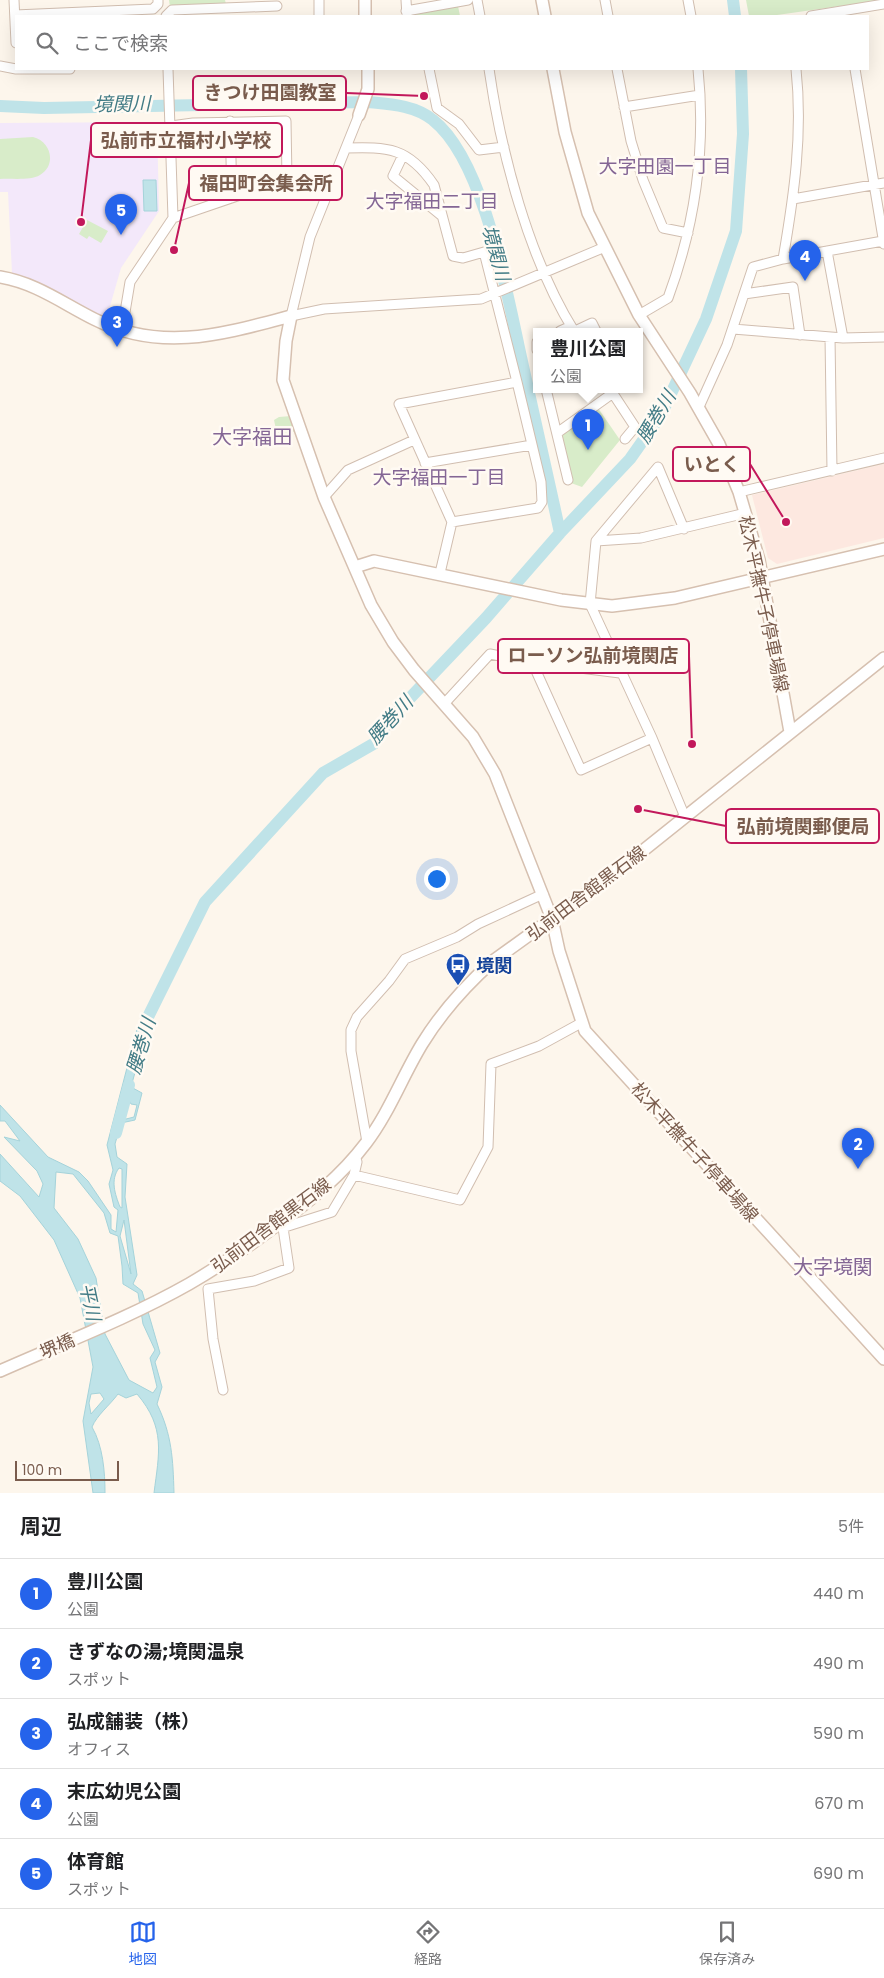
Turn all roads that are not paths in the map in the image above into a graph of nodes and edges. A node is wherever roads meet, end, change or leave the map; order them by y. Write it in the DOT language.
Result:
graph roads {
  1 [pos="14,0"];
  2 [pos="158,0"];
  3 [pos="318,0"];
  4 [pos="365,0"];
  5 [pos="406,0"];
  6 [pos="468,0"];
  7 [pos="477,0"];
  8 [pos="542,0"];
  9 [pos="605,0"];
  10 [pos="688,0"];
  11 [pos="449,2"];
  12 [pos="277,3"];
  13 [pos="884,4"];
  14 [pos="847,13"];
  15 [pos="15,14"];
  16 [pos="407,14"];
  17 [pos="167,15"];
  18 [pos="319,15"];
  19 [pos="365,15"];
  20 [pos="480,15"];
  21 [pos="544,15"];
  22 [pos="608,15"];
  23 [pos="690,15"];
  24 [pos="823,15"];
  25 [pos="0,66"];
  26 [pos="15,69"];
  27 [pos="168,70"];
  28 [pos="368,70"];
  29 [pos="429,70"];
  30 [pos="490,70"];
  31 [pos="553,70"];
  32 [pos="618,70"];
  33 [pos="698,70"];
  34 [pos="796,70"];
  35 [pos="855,70"];
  36 [pos="700,95"];
  37 [pos="624,107"];
  38 [pos="359,115"];
  39 [pos="230,121"];
  40 [pos="171,126"];
  41 [pos="504,147"];
  42 [pos="346,148"];
  43 [pos="403,155"];
  44 [pos="879,184"];
  45 [pos="232,198"];
  46 [pos="793,199"];
  47 [pos="442,216"];
  48 [pos="173,218"];
  49 [pos="688,233"];
  50 [pos="884,242"];
  51 [pos="605,247"];
  52 [pos="827,251"];
  53 [pos="782,259"];
  54 [pos="545,272"];
  55 [pos="0,277"];
  56 [pos="495,294"];
  57 [pos="744,294"];
  58 [pos="639,315"];
  59 [pos="291,316"];
  60 [pos="573,328"];
  61 [pos="576,328"];
  62 [pos="595,328"];
  63 [pos="122,330"];
  64 [pos="732,330"];
  65 [pos="800,335"];
  66 [pos="830,337"];
  67 [pos="884,337"];
  68 [pos="843,338"];
  69 [pos="517,382"];
  70 [pos="547,393"];
  71 [pos="609,393"];
  72 [pos="613,393"];
  73 [pos="699,407"];
  74 [pos="557,432"];
  75 [pos="625,439"];
  76 [pos="414,440"];
  77 [pos="532,445"];
  78 [pos="884,458"];
  79 [pos="425,463"];
  80 [pos="832,471"];
  81 [pos="568,480"];
  82 [pos="739,492"];
  83 [pos="324,497"];
  84 [pos="746,514"];
  85 [pos="452,522"];
  86 [pos="684,528"];
  87 [pos="596,541"];
  88 [pos="884,550"];
  89 [pos="355,567"];
  90 [pos="440,573"];
  91 [pos="762,578"];
  92 [pos="590,604"];
  93 [pos="884,658"];
  94 [pos="532,662"];
  95 [pos="620,672"];
  96 [pos="444,704"];
  97 [pos="790,732"];
  98 [pos="652,738"];
  99 [pos="685,817"];
  100 [pos="543,894"];
  101 [pos="552,920"];
  102 [pos="581,1023"];
  103 [pos="367,1142"];
  104 [pos="355,1156"];
  105 [pos="354,1175"];
  106 [pos="284,1224"];
  107 [pos="168,1295"];
  108 [pos="884,1359"];
  109 [pos="0,1371"];
  110 [pos="223,1390"];
  1 -- 15 [label="street"];
  2 -- 15 [label="street"];
  3 -- 18 [label="street"];
  4 -- 19 [label="main road"];
  5 -- 16 [label="street"];
  6 -- 11 [label="street"];
  7 -- 20 [label="street"];
  8 -- 21 [label="main road"];
  9 -- 22 [label="street"];
  10 -- 23 [label="street"];
  11 -- 16 [label="street"];
  12 -- 17 [label="street"];
  13 -- 14 [label="street"];
  14 -- 24 [label="street"];
  25 -- 26 [label="street"];
  27 -- 40 [label="street"];
  28 -- 38 [label="main road"];
  29 -- 41 [label="street"];
  30 -- 41 [label="street"];
  31 -- 51 [label="main road, 松木平撫牛子停車場線"];
  32 -- 37 [label="street"];
  33 -- 36 [label="street"];
  34 -- 46 [label="street"];
  35 -- 44 [label="street"];
  36 -- 37 [label="street"];
  36 -- 49 [label="street"];
  37 -- 49 [label="street"];
  38 -- 42 [label="street"];
  39 -- 40 [label="street"];
  39 -- 45 [label="street"];
  39 -- 45 [label="street"];
  40 -- 48 [label="street"];
  41 -- 54 [label="street"];
  42 -- 43 [label="street"];
  42 -- 59 [label="street"];
  43 -- 47 [label="street"];
  43 -- 47 [label="street"];
  44 -- 46 [label="street"];
  44 -- 50 [label="street"];
  45 -- 48 [label="street"];
  46 -- 53 [label="street"];
  47 -- 56 [label="street"];
  48 -- 63 [label="street"];
  49 -- 58 [label="street"];
  50 -- 52 [label="street"];
  51 -- 54 [label="street"];
  51 -- 58 [label="main road, 松木平撫牛子停車場線"];
  52 -- 53 [label="street"];
  52 -- 68 [label="street"];
  53 -- 57 [label="street"];
  54 -- 56 [label="street"];
  54 -- 60 [label="street"];
  55 -- 63 [label="main road"];
  56 -- 59 [label="street"];
  56 -- 69 [label="street"];
  57 -- 64 [label="street"];
  57 -- 65 [label="street"];
  58 -- 73 [label="main road, 松木平撫牛子停車場線"];
  59 -- 63 [label="main road"];
  59 -- 83 [label="main road, 松木平撫牛子停車場線"];
  61 -- 62 [label="street"];
  64 -- 65 [label="street"];
  64 -- 73 [label="street"];
  65 -- 66 [label="street"];
  66 -- 68 [label="street"];
  66 -- 80 [label="street"];
  67 -- 68 [label="street"];
  69 -- 76 [label="street"];
  69 -- 77 [label="street"];
  70 -- 74 [label="street"];
  71 -- 74 [label="street"];
  72 -- 75 [label="street"];
  73 -- 82 [label="main road, 松木平撫牛子停車場線"];
  74 -- 81 [label="street"];
  76 -- 79 [label="street"];
  76 -- 83 [label="street"];
  77 -- 79 [label="street"];
  77 -- 85 [label="street"];
  78 -- 80 [label="street"];
  79 -- 85 [label="street"];
  80 -- 82 [label="street"];
  82 -- 84 [label="main road, 松木平撫牛子停車場線"];
  83 -- 89 [label="main road, 松木平撫牛子停車場線"];
  84 -- 86 [label="street"];
  84 -- 91 [label="main road, 松木平撫牛子停車場線"];
  85 -- 90 [label="street"];
  86 -- 87 [label="street"];
  86 -- 87 [label="street"];
  87 -- 92 [label="street"];
  88 -- 91 [label="main road"];
  89 -- 90 [label="main road"];
  89 -- 96 [label="main road, 松木平撫牛子停車場線"];
  90 -- 92 [label="main road"];
  91 -- 92 [label="main road"];
  91 -- 97 [label="main road, 松木平撫牛子停車場線"];
  92 -- 95 [label="street"];
  93 -- 97 [label="main road, 弘前田舎館黒石線"];
  94 -- 95 [label="street"];
  94 -- 96 [label="street"];
  94 -- 98 [label="street"];
  95 -- 98 [label="street"];
  96 -- 100 [label="main road, 松木平撫牛子停車場線"];
  97 -- 99 [label="main road, 弘前田舎館黒石線"];
  98 -- 99 [label="street"];
  99 -- 101 [label="main road, 弘前田舎館黒石線"];
  100 -- 101 [label="main road, 松木平撫牛子停車場線"];
  100 -- 103 [label="street"];
  101 -- 102 [label="main road, 松木平撫牛子停車場線"];
  101 -- 103 [label="main road, 弘前田舎館黒石線"];
  102 -- 105 [label="street"];
  102 -- 108 [label="main road, 松木平撫牛子停車場線"];
  103 -- 104 [label="main road, 弘前田舎館黒石線"];
  104 -- 105 [label="street"];
  104 -- 106 [label="main road, 弘前田舎館黒石線"];
  105 -- 106 [label="street"];
  106 -- 107 [label="main road, 弘前田舎館黒石線"];
  106 -- 110 [label="street"];
  107 -- 109 [label="main road, 堺橋"];
}
